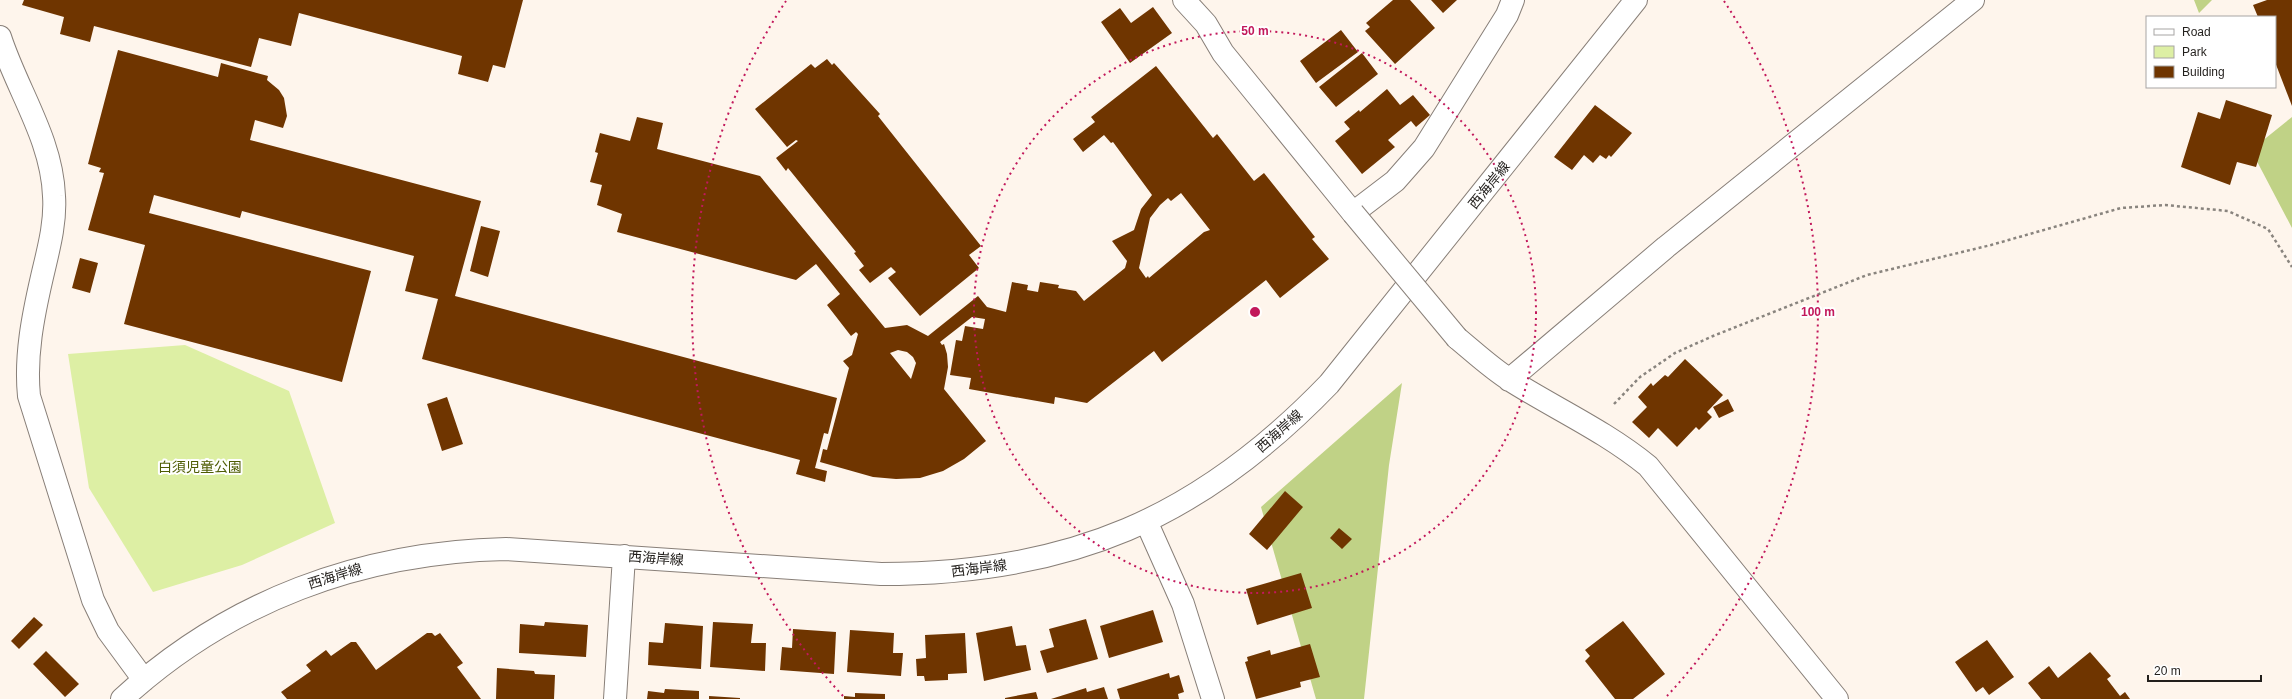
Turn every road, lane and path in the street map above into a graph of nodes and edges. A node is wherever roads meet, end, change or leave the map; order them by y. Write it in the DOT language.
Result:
graph roads {
  1 [pos="1184,0"];
  2 [pos="1513,0"];
  3 [pos="1636,0"];
  4 [pos="1973,0"];
  5 [pos="0,37"];
  6 [pos="1352,213"];
  7 [pos="2292,267"];
  8 [pos="1509,380"];
  9 [pos="1592,426"];
  10 [pos="1146,521"];
  11 [pos="624,556"];
  12 [pos="144,680"];
  13 [pos="122,699"];
  14 [pos="615,699"];
  15 [pos="1213,699"];
  16 [pos="1837,699"];
  1 -- 6 [label="street"];
  2 -- 6 [label="street"];
  3 -- 10 [label="street, 西海岸線"];
  4 -- 8 [label="street"];
  5 -- 12 [label="street"];
  6 -- 8 [label="street, bridge"];
  7 -- 9 [label="path"];
  8 -- 9 [label="street"];
  9 -- 16 [label="street"];
  10 -- 11 [label="street, 西海岸線"];
  10 -- 15 [label="street"];
  11 -- 12 [label="street, 西海岸線"];
  11 -- 14 [label="street"];
  12 -- 13 [label="street, 西海岸線"];
}
